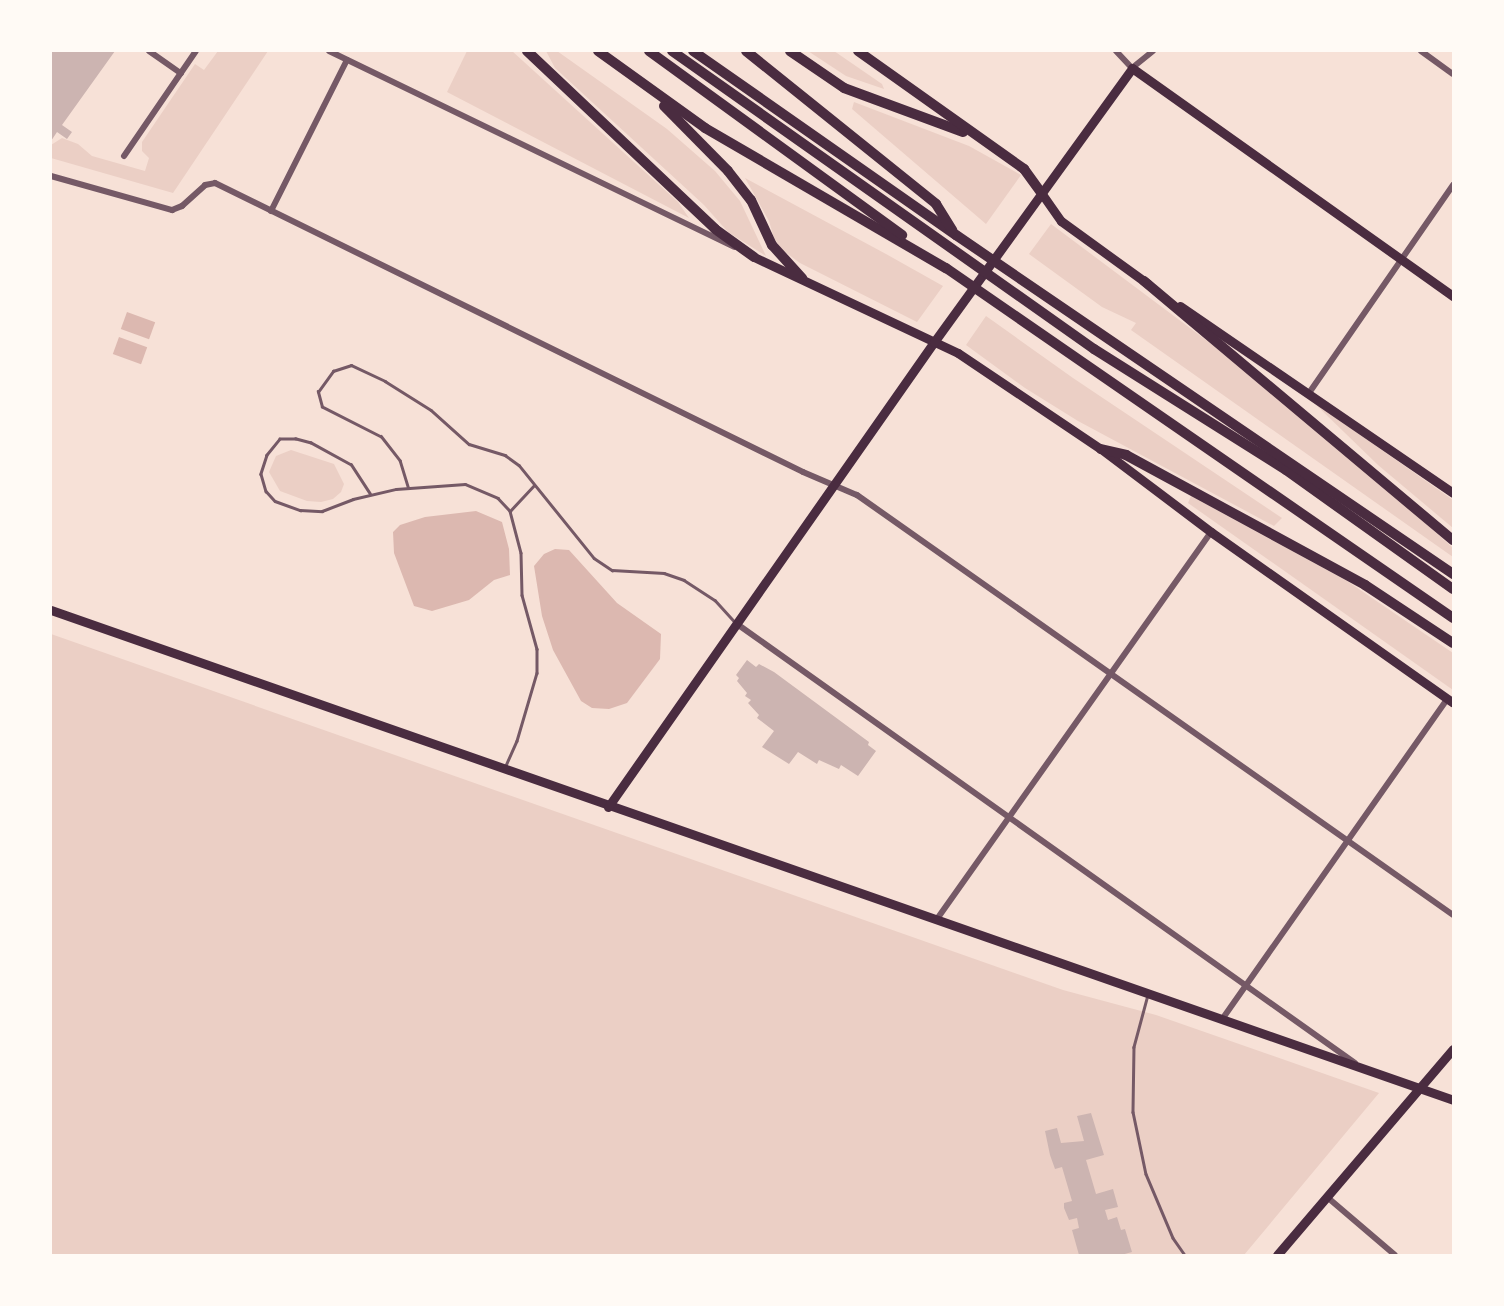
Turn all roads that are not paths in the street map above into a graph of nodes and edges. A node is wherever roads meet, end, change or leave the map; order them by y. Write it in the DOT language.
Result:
graph roads {
  1 [pos="149,51"];
  2 [pos="196,51"];
  3 [pos="329,51"];
  4 [pos="527,51"];
  5 [pos="598,51"];
  6 [pos="649,51"];
  7 [pos="672,51"];
  8 [pos="693,51"];
  9 [pos="746,51"];
  10 [pos="790,51"];
  11 [pos="858,51"];
  12 [pos="1116,51"];
  13 [pos="1153,51"];
  14 [pos="1421,51"];
  15 [pos="347,60"];
  16 [pos="1132,68"];
  17 [pos="181,73"];
  18 [pos="1453,74"];
  19 [pos="631,75"];
  20 [pos="979,138"];
  21 [pos="124,156"];
  22 [pos="51,176"];
  23 [pos="1453,185"];
  24 [pos="1042,194"];
  25 [pos="271,211"];
  26 [pos="956,235"];
  27 [pos="754,257"];
  28 [pos="1401,259"];
  29 [pos="947,268"];
  30 [pos="802,278"];
  31 [pos="1144,281"];
  32 [pos="1453,296"];
  33 [pos="934,342"];
  34 [pos="1309,393"];
  35 [pos="1101,449"];
  36 [pos="533,486"];
  37 [pos="834,486"];
  38 [pos="408,488"];
  39 [pos="1453,492"];
  40 [pos="370,494"];
  41 [pos="510,511"];
  42 [pos="1211,532"];
  43 [pos="1453,540"];
  44 [pos="1453,574"];
  45 [pos="1453,589"];
  46 [pos="51,610"];
  47 [pos="1453,618"];
  48 [pos="737,624"];
  49 [pos="1453,643"];
  50 [pos="1111,673"];
  51 [pos="1450,701"];
  52 [pos="504,770"];
  53 [pos="608,807"];
  54 [pos="1009,817"];
  55 [pos="1346,840"];
  56 [pos="1453,915"];
  57 [pos="937,919"];
  58 [pos="1247,984"];
  59 [pos="1149,993"];
  60 [pos="1223,1018"];
  61 [pos="1453,1049"];
  62 [pos="1359,1066"];
  63 [pos="1419,1089"];
  64 [pos="1453,1100"];
  65 [pos="1327,1197"];
  66 [pos="1185,1255"];
  67 [pos="1278,1255"];
  68 [pos="1395,1255"];
  1 -- 17 [label="street"];
  2 -- 17 [label="street"];
  3 -- 15 [label="street"];
  4 -- 27 [label="highway"];
  5 -- 19 [label="highway"];
  6 -- 29 [label="highway"];
  7 -- 45 [label="highway"];
  8 -- 26 [label="highway"];
  9 -- 26 [label="highway"];
  10 -- 20 [label="highway"];
  11 -- 20 [label="highway"];
  12 -- 16 [label="street"];
  13 -- 16 [label="street"];
  14 -- 18 [label="street"];
  15 -- 25 [label="street"];
  15 -- 27 [label="street"];
  16 -- 24 [label="main road"];
  16 -- 28 [label="main road"];
  17 -- 21 [label="street"];
  19 -- 29 [label="highway"];
  19 -- 30 [label="highway"];
  20 -- 24 [label="highway"];
  22 -- 25 [label="street"];
  23 -- 28 [label="street"];
  24 -- 31 [label="main road"];
  24 -- 33 [label="main road"];
  25 -- 37 [label="street"];
  26 -- 44 [label="highway"];
  27 -- 30 [label="main road"];
  28 -- 32 [label="main road"];
  28 -- 34 [label="street"];
  29 -- 47 [label="highway"];
  30 -- 33 [label="main road"];
  31 -- 34 [label="main road"];
  31 -- 43 [label="highway"];
  33 -- 35 [label="main road"];
  33 -- 37 [label="main road"];
  34 -- 39 [label="main road"];
  35 -- 42 [label="main road"];
  35 -- 49 [label="highway"];
  36 -- 38 [label="lane"];
  36 -- 41 [label="lane"];
  36 -- 48 [label="lane"];
  37 -- 48 [label="main road"];
  37 -- 50 [label="street"];
  38 -- 40 [label="lane"];
  38 -- 41 [label="lane"];
  40 -- 40 [label="lane"];
  41 -- 52 [label="lane"];
  42 -- 50 [label="street"];
  42 -- 51 [label="main road"];
  46 -- 52 [label="main road"];
  48 -- 53 [label="main road"];
  48 -- 54 [label="street"];
  50 -- 54 [label="street"];
  50 -- 55 [label="street"];
  51 -- 55 [label="street"];
  52 -- 53 [label="main road"];
  53 -- 57 [label="main road"];
  54 -- 57 [label="street"];
  54 -- 58 [label="street"];
  55 -- 56 [label="street"];
  55 -- 58 [label="street"];
  57 -- 59 [label="main road"];
  58 -- 60 [label="street"];
  58 -- 62 [label="street"];
  59 -- 60 [label="main road"];
  59 -- 66 [label="lane"];
  60 -- 62 [label="main road"];
  61 -- 63 [label="main road"];
  62 -- 63 [label="main road"];
  63 -- 64 [label="main road"];
  63 -- 65 [label="main road"];
  65 -- 67 [label="main road"];
  65 -- 68 [label="street"];
}
